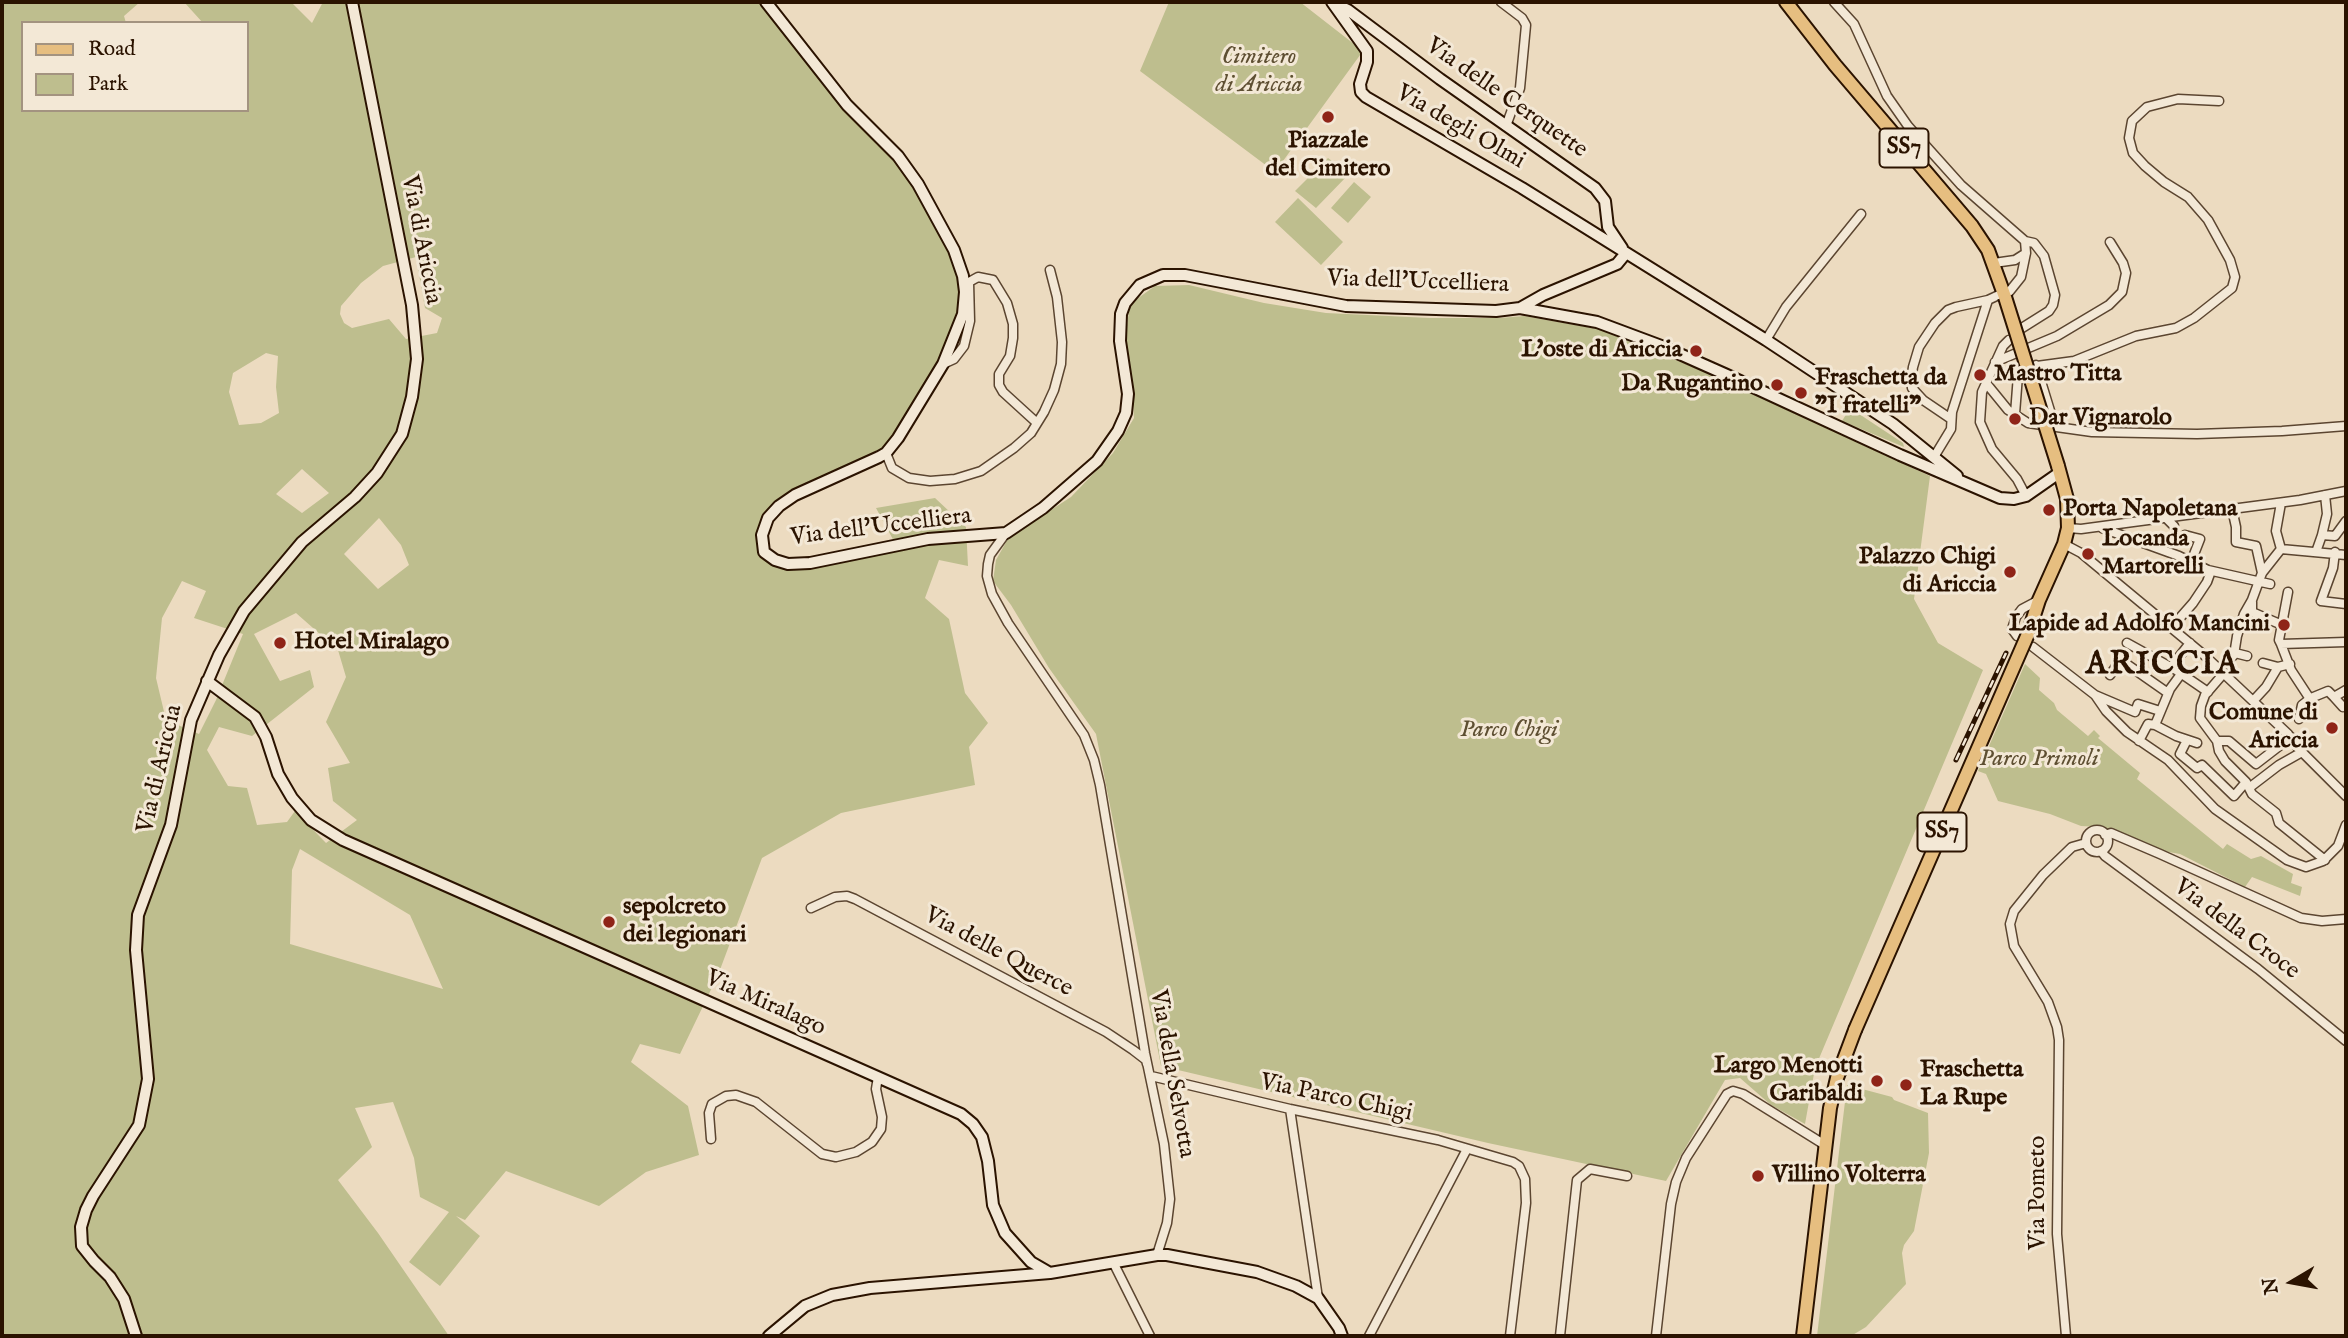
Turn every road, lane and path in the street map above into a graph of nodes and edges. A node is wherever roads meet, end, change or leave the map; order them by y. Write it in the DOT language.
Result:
graph roads {
  1 [pos="352,2"];
  2 [pos="766,2"];
  3 [pos="1332,2"];
  4 [pos="1501,2"];
  5 [pos="1786,2"];
  6 [pos="1834,2"];
  7 [pos="1351,6"];
  8 [pos="2219,101"];
  9 [pos="1506,125"];
  10 [pos="1861,214"];
  11 [pos="2025,241"];
  12 [pos="2110,242"];
  13 [pos="1626,253"];
  14 [pos="2026,253"];
  15 [pos="1994,263"];
  16 [pos="1050,270"];
  17 [pos="2004,295"];
  18 [pos="1988,300"];
  19 [pos="1520,308"];
  20 [pos="2022,328"];
  21 [pos="1766,340"];
  22 [pos="2009,340"];
  23 [pos="1996,362"];
  24 [pos="943,364"];
  25 [pos="2036,365"];
  26 [pos="1986,383"];
  27 [pos="2015,414"];
  28 [pos="1951,419"];
  29 [pos="1037,423"];
  30 [pos="2346,426"];
  31 [pos="2055,427"];
  32 [pos="1909,437"];
  33 [pos="886,453"];
  34 [pos="1900,455"];
  35 [pos="1934,457"];
  36 [pos="2058,469"];
  37 [pos="1965,483"];
  38 [pos="2346,491"];
  39 [pos="2325,495"];
  40 [pos="2026,496"];
  41 [pos="2281,503"];
  42 [pos="2232,509"];
  43 [pos="2166,518"];
  44 [pos="2346,521"];
  45 [pos="2174,526"];
  46 [pos="2099,527"];
  47 [pos="2067,528"];
  48 [pos="1006,533"];
  49 [pos="2185,535"];
  50 [pos="2322,535"];
  51 [pos="2064,544"];
  52 [pos="2281,549"];
  53 [pos="2316,552"];
  54 [pos="2336,552"];
  55 [pos="2346,555"];
  56 [pos="2190,562"];
  57 [pos="2211,570"];
  58 [pos="2257,578"];
  59 [pos="2270,584"];
  60 [pos="2288,592"];
  61 [pos="2252,600"];
  62 [pos="2346,604"];
  63 [pos="2282,625"];
  64 [pos="2171,628"];
  65 [pos="2026,639"];
  66 [pos="2346,642"];
  67 [pos="2190,643"];
  68 [pos="2281,644"];
  69 [pos="2129,645"];
  70 [pos="2235,653"];
  71 [pos="2247,656"];
  72 [pos="2263,663"];
  73 [pos="2290,664"];
  74 [pos="2171,667"];
  75 [pos="2278,667"];
  76 [pos="2222,671"];
  77 [pos="2181,674"];
  78 [pos="2110,675"];
  79 [pos="207,681"];
  80 [pos="2346,690"];
  81 [pos="2208,692"];
  82 [pos="2168,693"];
  83 [pos="2095,695"];
  84 [pos="2334,696"];
  85 [pos="2310,699"];
  86 [pos="2253,700"];
  87 [pos="2343,707"];
  88 [pos="2160,711"];
  89 [pos="2300,719"];
  90 [pos="2155,725"];
  91 [pos="2291,737"];
  92 [pos="2187,740"];
  93 [pos="2139,741"];
  94 [pos="2217,741"];
  95 [pos="2197,743"];
  96 [pos="2302,752"];
  97 [pos="2248,785"];
  98 [pos="2346,796"];
  99 [pos="2346,825"];
  100 [pos="2105,835"];
  101 [pos="2086,843"];
  102 [pos="2101,851"];
  103 [pos="2326,860"];
  104 [pos="811,908"];
  105 [pos="2346,919"];
  106 [pos="2346,1041"];
  107 [pos="1151,1076"];
  108 [pos="878,1077"];
  109 [pos="1290,1109"];
  110 [pos="711,1139"];
  111 [pos="1825,1145"];
  112 [pos="1467,1149"];
  113 [pos="1628,1177"];
  114 [pos="1157,1255"];
  115 [pos="1114,1264"];
  116 [pos="1050,1273"];
  117 [pos="1318,1298"];
  118 [pos="136,1336"];
  119 [pos="769,1336"];
  120 [pos="1150,1336"];
  121 [pos="1342,1336"];
  122 [pos="1369,1336"];
  123 [pos="1510,1336"];
  124 [pos="1560,1336"];
  125 [pos="1656,1336"];
  126 [pos="1802,1336"];
  127 [pos="2066,1336"];
  1 -- 79 [label="street, Via di Ariccia"];
  2 -- 24 [label="street, Via dell'Uccelliera"];
  3 -- 7 [label="street, Via delle Cerquette"];
  3 -- 13 [label="street, Via degli Olmi"];
  4 -- 9 [label="street"];
  5 -- 15 [label="main road, SS7"];
  6 -- 11 [label="street"];
  7 -- 9 [label="street, Via delle Cerquette"];
  8 -- 25 [label="street"];
  9 -- 13 [label="street, Via delle Cerquette"];
  10 -- 21 [label="street"];
  11 -- 14 [label="street"];
  11 -- 20 [label="street"];
  12 -- 23 [label="street"];
  13 -- 19 [label="street"];
  13 -- 21 [label="street"];
  14 -- 15 [label="street"];
  14 -- 17 [label="street"];
  15 -- 17 [label="main road, SS7"];
  16 -- 29 [label="street"];
  17 -- 18 [label="street"];
  17 -- 36 [label="main road, SS7, bridge"];
  18 -- 28 [label="street"];
  18 -- 28 [label="street"];
  19 -- 34 [label="street, Via dell'Uccelliera"];
  19 -- 48 [label="street, Via dell'Uccelliera"];
  21 -- 32 [label="street"];
  22 -- 23 [label="street"];
  23 -- 26 [label="street"];
  24 -- 29 [label="street"];
  24 -- 33 [label="street, Via dell'Uccelliera"];
  25 -- 27 [label="street"];
  25 -- 31 [label="street"];
  26 -- 27 [label="street"];
  26 -- 40 [label="street"];
  27 -- 31 [label="street"];
  28 -- 35 [label="street"];
  29 -- 33 [label="street"];
  30 -- 31 [label="street"];
  32 -- 34 [label="street"];
  32 -- 35 [label="street"];
  33 -- 48 [label="street, Via dell'Uccelliera"];
  34 -- 37 [label="street, Via dell'Uccelliera"];
  35 -- 37 [label="street"];
  36 -- 40 [label="street"];
  36 -- 47 [label="main road, SS7"];
  37 -- 40 [label="street, Via dell'Uccelliera"];
  38 -- 39 [label="street"];
  39 -- 41 [label="street"];
  39 -- 50 [label="street"];
  41 -- 42 [label="street"];
  41 -- 52 [label="street"];
  42 -- 43 [label="street"];
  42 -- 58 [label="street"];
  43 -- 45 [label="street"];
  43 -- 46 [label="street"];
  44 -- 50 [label="street"];
  46 -- 47 [label="street"];
  46 -- 56 [label="street"];
  47 -- 51 [label="main road, SS7"];
  48 -- 107 [label="street, Via della Selvotta"];
  49 -- 56 [label="street"];
  50 -- 53 [label="street"];
  51 -- 64 [label="street"];
  51 -- 65 [label="main road, SS7"];
  52 -- 53 [label="street"];
  52 -- 58 [label="street"];
  53 -- 54 [label="street"];
  54 -- 55 [label="street"];
  54 -- 62 [label="street"];
  56 -- 57 [label="street"];
  57 -- 58 [label="street"];
  57 -- 64 [label="street"];
  58 -- 59 [label="street"];
  58 -- 61 [label="street"];
  60 -- 63 [label="street"];
  61 -- 63 [label="street"];
  61 -- 70 [label="street"];
  63 -- 68 [label="street"];
  64 -- 67 [label="street"];
  65 -- 83 [label="street"];
  65 -- 111 [label="main road, SS7, bridge"];
  66 -- 68 [label="street"];
  67 -- 74 [label="street"];
  67 -- 76 [label="street"];
  68 -- 73 [label="street"];
  69 -- 74 [label="street"];
  70 -- 71 [label="street"];
  70 -- 76 [label="street"];
  72 -- 75 [label="street"];
  73 -- 75 [label="street"];
  73 -- 85 [label="street"];
  74 -- 77 [label="street"];
  75 -- 86 [label="street"];
  76 -- 81 [label="street"];
  76 -- 86 [label="street"];
  77 -- 81 [label="street"];
  77 -- 82 [label="street"];
  78 -- 82 [label="street"];
  79 -- 108 [label="street, Via Miralago"];
  79 -- 118 [label="street, Via di Ariccia"];
  80 -- 84 [label="street"];
  81 -- 94 [label="street"];
  82 -- 88 [label="street"];
  83 -- 88 [label="street"];
  83 -- 93 [label="street"];
  84 -- 85 [label="street"];
  84 -- 87 [label="street"];
  85 -- 89 [label="street"];
  86 -- 91 [label="street"];
  88 -- 90 [label="street"];
  90 -- 92 [label="street"];
  90 -- 93 [label="street"];
  91 -- 94 [label="street"];
  91 -- 96 [label="street"];
  92 -- 95 [label="street"];
  92 -- 97 [label="street"];
  93 -- 103 [label="street"];
  94 -- 97 [label="street"];
  96 -- 97 [label="street"];
  96 -- 98 [label="street"];
  97 -- 103 [label="street"];
  99 -- 103 [label="street"];
  100 -- 101 [label="street"];
  100 -- 102 [label="street"];
  100 -- 105 [label="street, Via della Croce"];
  101 -- 102 [label="street"];
  101 -- 127 [label="street, Via Pometo"];
  102 -- 106 [label="street, Via della Croce"];
  104 -- 107 [label="street, Via delle Querce"];
  107 -- 109 [label="street, Via Parco Chigi"];
  107 -- 114 [label="street, Via della Selvotta"];
  108 -- 110 [label="street"];
  108 -- 116 [label="street, Via Miralago"];
  109 -- 112 [label="street, Via Parco Chigi"];
  109 -- 117 [label="street"];
  111 -- 125 [label="street"];
  111 -- 126 [label="main road, SS7"];
  112 -- 122 [label="street"];
  112 -- 123 [label="street, Via Parco Chigi"];
  113 -- 124 [label="street"];
  114 -- 115 [label="street"];
  114 -- 117 [label="street"];
  115 -- 116 [label="street"];
  115 -- 120 [label="street"];
  116 -- 119 [label="street"];
  117 -- 121 [label="street"];
}
